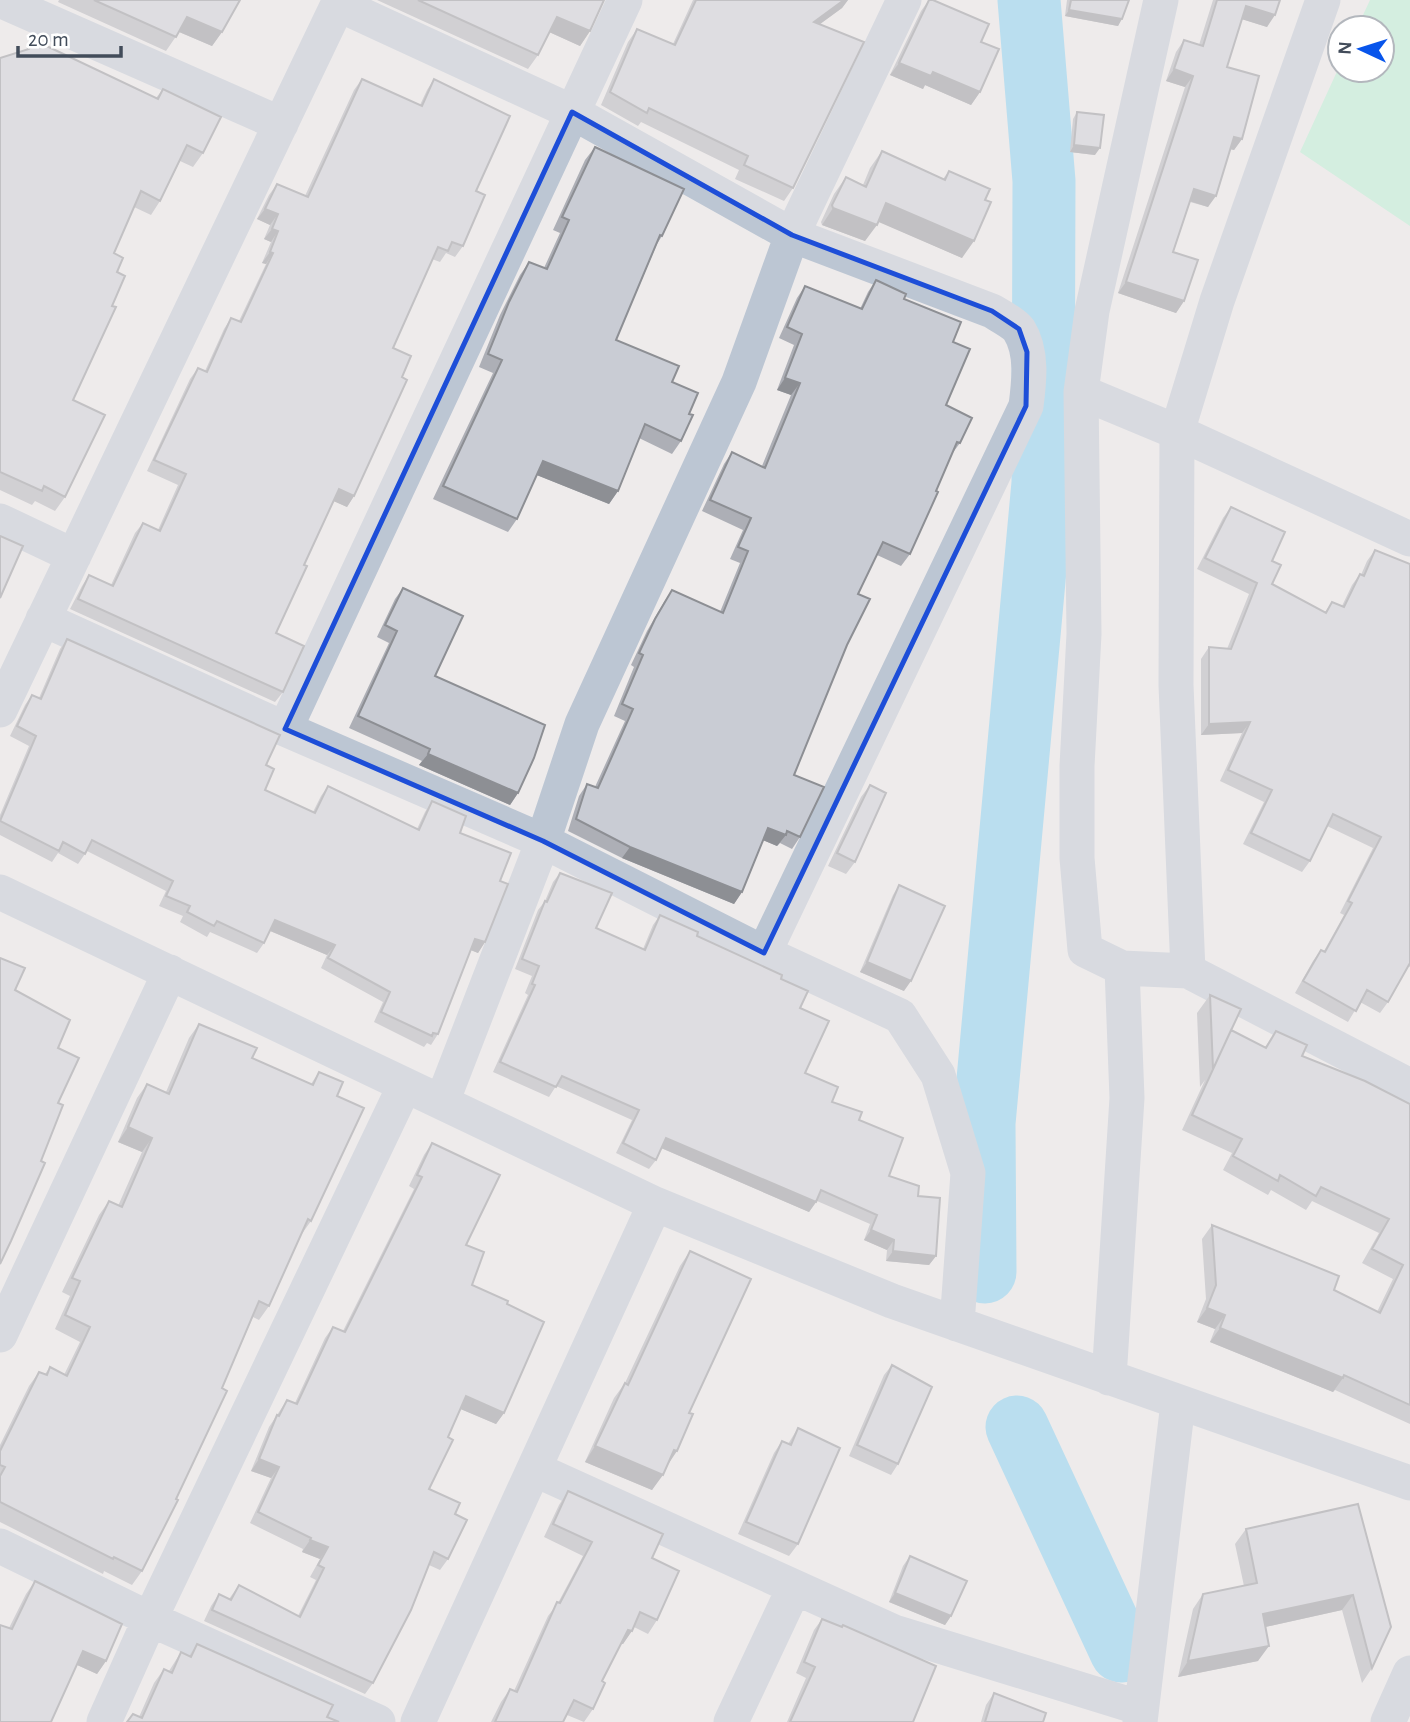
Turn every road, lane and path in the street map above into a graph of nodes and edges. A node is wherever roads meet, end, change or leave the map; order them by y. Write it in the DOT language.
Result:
graph roads {
  1 [pos="0,0"];
  2 [pos="625,0"];
  3 [pos="904,0"];
  4 [pos="1161,0"];
  5 [pos="1323,0"];
  6 [pos="339,2"];
  7 [pos="572,113"];
  8 [pos="281,124"];
  9 [pos="792,235"];
  10 [pos="1081,392"];
  11 [pos="1177,432"];
  12 [pos="0,522"];
  13 [pos="1410,539"];
  14 [pos="74,556"];
  15 [pos="43,619"];
  16 [pos="0,710"];
  17 [pos="285,729"];
  18 [pos="543,841"];
  19 [pos="0,892"];
  20 [pos="764,953"];
  21 [pos="1122,968"];
  22 [pos="1188,971"];
  23 [pos="170,972"];
  24 [pos="405,1085"];
  25 [pos="1410,1086"];
  26 [pos="442,1102"];
  27 [pos="655,1204"];
  28 [pos="957,1324"];
  29 [pos="0,1335"];
  30 [pos="1109,1378"];
  31 [pos="1178,1403"];
  32 [pos="534,1469"];
  33 [pos="1410,1483"];
  34 [pos="0,1546"];
  35 [pos="793,1588"];
  36 [pos="150,1619"];
  37 [pos="1410,1672"];
  38 [pos="1141,1715"];
  39 [pos="104,1722"];
  40 [pos="378,1722"];
  41 [pos="418,1722"];
  42 [pos="731,1722"];
  43 [pos="1388,1722"];
  1 -- 8 [label="street"];
  2 -- 7 [label="street"];
  3 -- 9 [label="street"];
  4 -- 10 [label="street"];
  5 -- 11 [label="street"];
  6 -- 7 [label="street"];
  6 -- 8 [label="street"];
  7 -- 9 [label="street"];
  7 -- 17 [label="street"];
  8 -- 14 [label="street"];
  9 -- 18 [label="street"];
  9 -- 20 [label="street"];
  10 -- 11 [label="street"];
  10 -- 21 [label="street"];
  11 -- 13 [label="street"];
  11 -- 22 [label="street"];
  12 -- 14 [label="street"];
  14 -- 15 [label="street"];
  15 -- 16 [label="street"];
  15 -- 17 [label="street"];
  17 -- 18 [label="street"];
  18 -- 20 [label="street"];
  18 -- 26 [label="street"];
  19 -- 23 [label="street"];
  20 -- 28 [label="street"];
  21 -- 22 [label="street"];
  21 -- 30 [label="street"];
  22 -- 25 [label="street"];
  23 -- 24 [label="street"];
  23 -- 29 [label="street"];
  24 -- 26 [label="street"];
  24 -- 36 [label="street"];
  26 -- 27 [label="street"];
  27 -- 28 [label="street"];
  27 -- 32 [label="street"];
  28 -- 30 [label="street"];
  30 -- 31 [label="street"];
  31 -- 33 [label="street"];
  31 -- 38 [label="street"];
  32 -- 35 [label="street"];
  32 -- 41 [label="street"];
  34 -- 36 [label="street"];
  35 -- 38 [label="street"];
  35 -- 42 [label="street"];
  36 -- 39 [label="street"];
  36 -- 40 [label="street"];
  37 -- 43 [label="street"];
}
